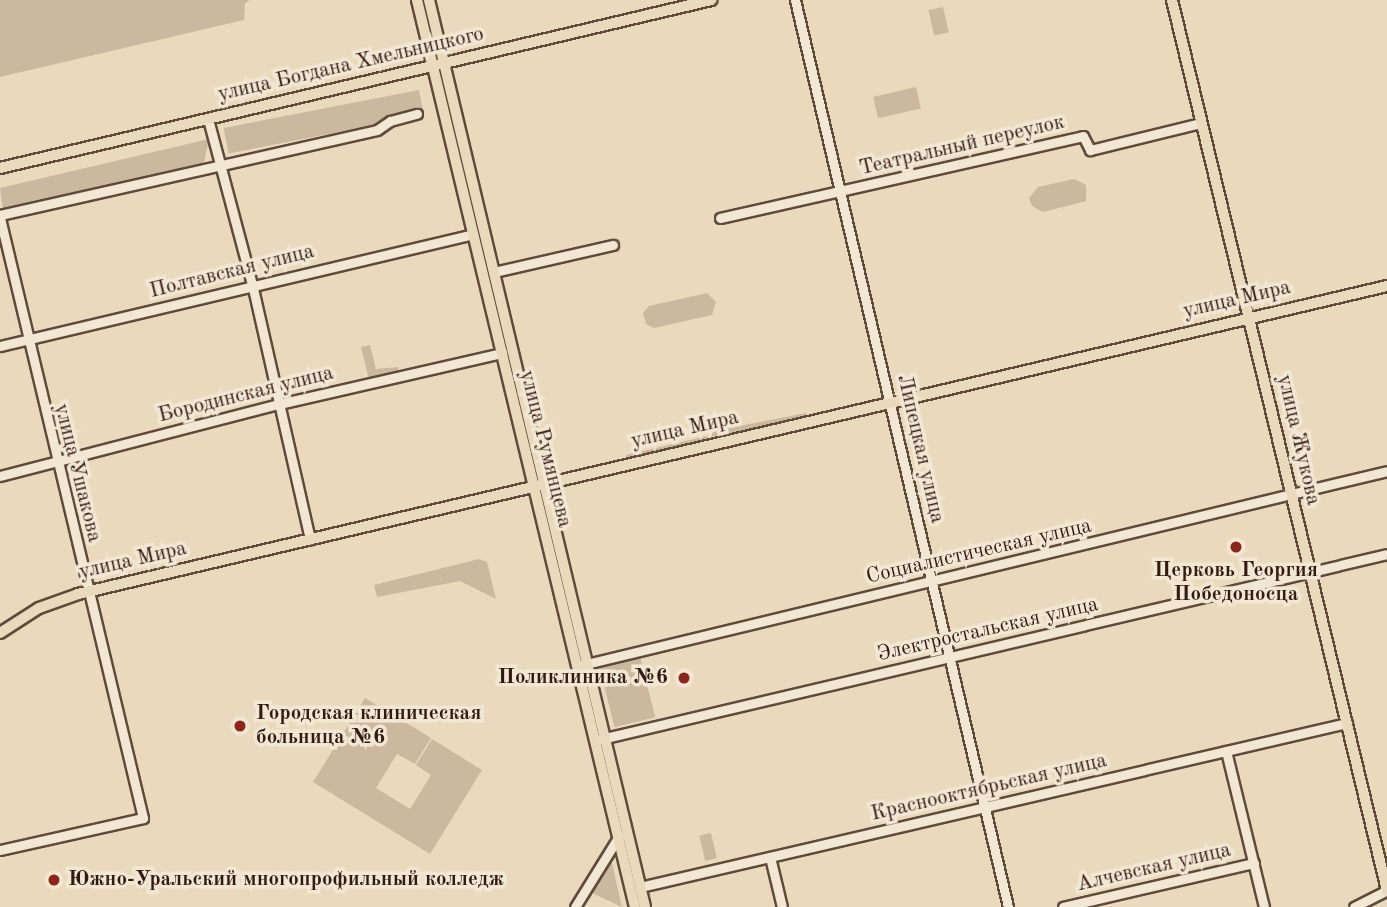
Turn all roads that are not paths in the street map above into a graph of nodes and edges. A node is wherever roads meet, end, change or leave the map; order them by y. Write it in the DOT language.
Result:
graph roads {
  1 [pos="416,0"];
  2 [pos="429,0"];
  3 [pos="711,0"];
  4 [pos="795,0"];
  5 [pos="1172,0"];
  6 [pos="438,65"];
  7 [pos="418,114"];
  8 [pos="208,119"];
  9 [pos="1201,123"];
  10 [pos="219,166"];
  11 [pos="0,167"];
  12 [pos="840,191"];
  13 [pos="0,217"];
  14 [pos="720,218"];
  15 [pos="473,234"];
  16 [pos="613,245"];
  17 [pos="494,272"];
  18 [pos="252,284"];
  19 [pos="1387,286"];
  20 [pos="1249,316"];
  21 [pos="27,339"];
  22 [pos="0,346"];
  23 [pos="502,353"];
  24 [pos="891,401"];
  25 [pos="279,404"];
  26 [pos="56,459"];
  27 [pos="1387,471"];
  28 [pos="0,476"];
  29 [pos="540,484"];
  30 [pos="1291,496"];
  31 [pos="310,539"];
  32 [pos="1387,554"];
  33 [pos="1309,573"];
  34 [pos="934,581"];
  35 [pos="88,592"];
  36 [pos="0,633"];
  37 [pos="952,657"];
  38 [pos="584,664"];
  39 [pos="1347,723"];
  40 [pos="601,739"];
  41 [pos="1226,751"];
  42 [pos="985,807"];
  43 [pos="618,836"];
  44 [pos="0,850"];
  45 [pos="770,857"];
  46 [pos="1254,863"];
  47 [pos="640,887"];
  48 [pos="1387,890"];
  49 [pos="575,907"];
  50 [pos="635,907"];
  51 [pos="645,907"];
  52 [pos="782,907"];
  53 [pos="1009,907"];
  54 [pos="1063,907"];
  55 [pos="1264,907"];
  56 [pos="1354,907"];
  1 -- 6 [label="main road, улица Румянцева"];
  2 -- 6 [label="main road, улица Румянцева"];
  3 -- 6 [label="main road, улица Богдана Хмельницкого"];
  4 -- 12 [label="street, Липецкая улица"];
  5 -- 9 [label="main road, улица Жукова"];
  6 -- 8 [label="main road, улица Богдана Хмельницкого"];
  6 -- 15 [label="main road, улица Румянцева"];
  6 -- 17 [label="main road, улица Румянцева"];
  7 -- 10 [label="street"];
  8 -- 10 [label="street"];
  8 -- 11 [label="main road, улица Богдана Хмельницкого"];
  9 -- 12 [label="street, Театральный переулок"];
  9 -- 20 [label="main road, улица Жукова"];
  10 -- 13 [label="street"];
  10 -- 18 [label="street"];
  12 -- 14 [label="street, Театральный переулок"];
  12 -- 24 [label="street, Липецкая улица"];
  13 -- 21 [label="street, улица Ушакова"];
  15 -- 18 [label="street, Полтавская улица"];
  15 -- 23 [label="main road, улица Румянцева"];
  16 -- 17 [label="street"];
  17 -- 29 [label="main road, улица Румянцева"];
  18 -- 21 [label="street, Полтавская улица"];
  18 -- 25 [label="street"];
  19 -- 20 [label="main road, улица Мира"];
  20 -- 24 [label="main road, улица Мира"];
  20 -- 30 [label="main road, улица Жукова"];
  21 -- 22 [label="street, Полтавская улица"];
  21 -- 26 [label="street, улица Ушакова"];
  23 -- 25 [label="street, Бородинская улица"];
  23 -- 29 [label="main road, улица Румянцева"];
  24 -- 29 [label="main road, улица Мира"];
  24 -- 34 [label="street, Липецкая улица"];
  25 -- 26 [label="street, Бородинская улица"];
  25 -- 31 [label="street"];
  26 -- 28 [label="street, Бородинская улица"];
  26 -- 35 [label="street, улица Ушакова"];
  27 -- 30 [label="street, Социалистическая улица"];
  29 -- 31 [label="main road, улица Мира"];
  29 -- 38 [label="main road, улица Румянцева"];
  30 -- 33 [label="main road, улица Жукова"];
  30 -- 34 [label="street, Социалистическая улица"];
  31 -- 35 [label="main road, улица Мира"];
  32 -- 33 [label="street, Электростальская улица"];
  33 -- 37 [label="street, Электростальская улица"];
  33 -- 39 [label="main road, улица Жукова"];
  34 -- 37 [label="street, Липецкая улица"];
  34 -- 38 [label="street, Социалистическая улица"];
  35 -- 36 [label="main road, улица Мира"];
  35 -- 44 [label="street, улица Ушакова"];
  37 -- 40 [label="street, Электростальская улица"];
  37 -- 42 [label="street, Липецкая улица"];
  38 -- 40 [label="main road, улица Румянцева"];
  39 -- 41 [label="street, Краснооктябрьская улица"];
  39 -- 48 [label="main road, улица Жукова"];
  40 -- 43 [label="main road, улица Румянцева"];
  40 -- 47 [label="main road, улица Румянцева"];
  41 -- 42 [label="street, Краснооктябрьская улица"];
  41 -- 46 [label="street"];
  42 -- 45 [label="street, Краснооктябрьская улица"];
  42 -- 53 [label="street, Липецкая улица"];
  43 -- 49 [label="street"];
  43 -- 50 [label="main road, улица Румянцева"];
  45 -- 47 [label="street, Краснооктябрьская улица"];
  45 -- 52 [label="street"];
  46 -- 54 [label="street, Алчевская улица"];
  46 -- 55 [label="street"];
  47 -- 51 [label="main road, улица Румянцева"];
  48 -- 56 [label="street"];
}
